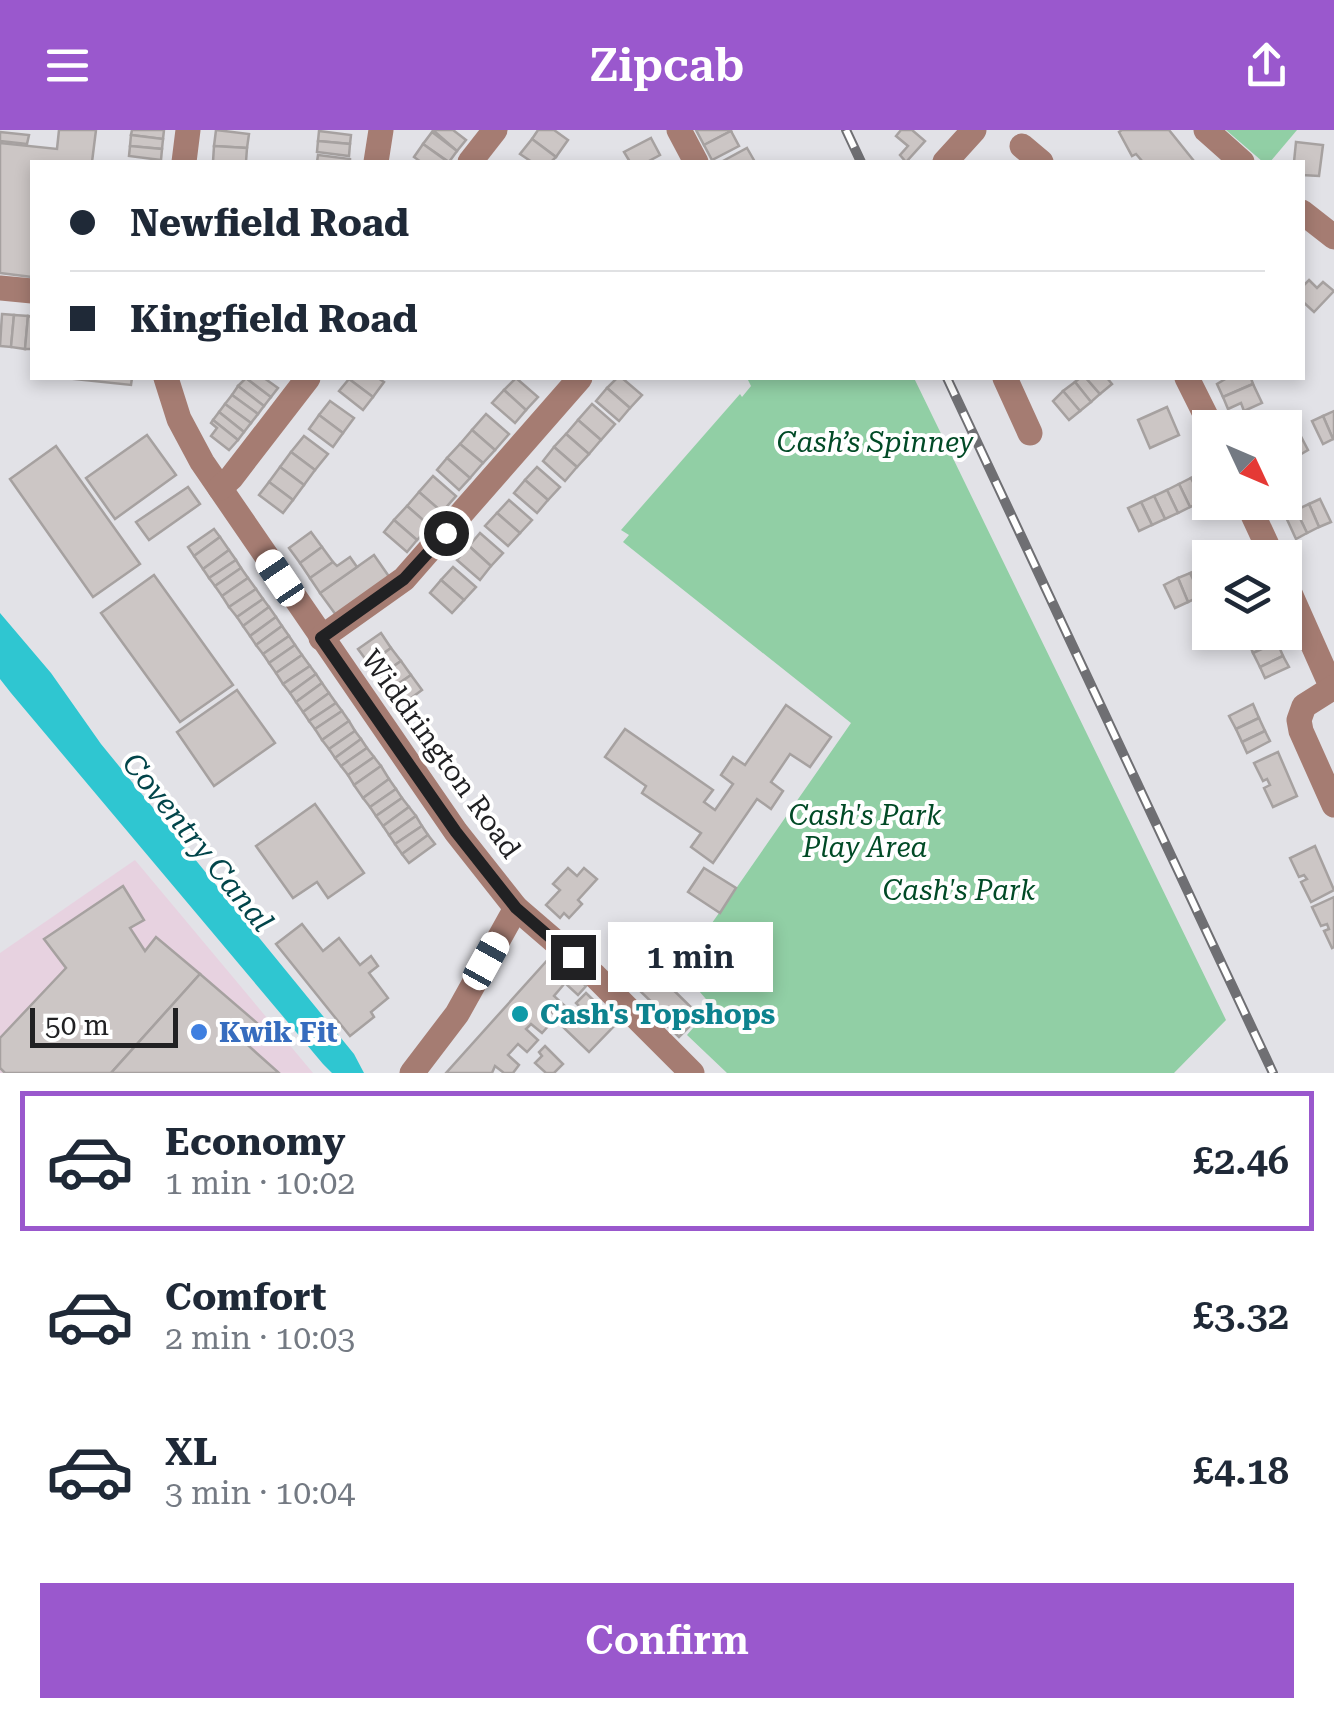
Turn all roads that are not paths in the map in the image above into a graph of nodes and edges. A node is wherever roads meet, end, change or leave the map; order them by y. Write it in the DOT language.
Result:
graph roads {
  1 [pos="188,130"];
  2 [pos="380,130"];
  3 [pos="494,130"];
  4 [pos="679,130"];
  5 [pos="974,130"];
  6 [pos="1206,130"];
  7 [pos="184,160"];
  8 [pos="376,160"];
  9 [pos="472,160"];
  10 [pos="695,160"];
  11 [pos="948,160"];
  12 [pos="1234,160"];
  13 [pos="1305,214"];
  14 [pos="1332,231"];
  15 [pos="0,288"];
  16 [pos="30,291"];
  17 [pos="167,380"];
  18 [pos="306,380"];
  19 [pos="578,380"];
  20 [pos="1006,380"];
  21 [pos="1188,380"];
  22 [pos="1203,410"];
  23 [pos="1030,433"];
  24 [pos="220,488"];
  25 [pos="1302,620"];
  26 [pos="321,638"];
  27 [pos="1333,688"];
  28 [pos="1334,804"];
  29 [pos="516,908"];
  30 [pos="690,1072"];
  31 [pos="412,1073"];
  1 -- 7 [label="street"];
  2 -- 8 [label="street"];
  3 -- 9 [label="street"];
  4 -- 10 [label="street"];
  5 -- 11 [label="street"];
  6 -- 12 [label="street"];
  13 -- 14 [label="street"];
  15 -- 16 [label="street"];
  17 -- 24 [label="street, Widdrington Road"];
  18 -- 24 [label="street"];
  19 -- 26 [label="street"];
  20 -- 23 [label="street"];
  21 -- 22 [label="street"];
  24 -- 26 [label="street, Widdrington Road"];
  25 -- 27 [label="street"];
  26 -- 29 [label="street, Widdrington Road"];
  27 -- 28 [label="street"];
  29 -- 30 [label="street, Widdrington Road"];
  29 -- 31 [label="street"];
}
